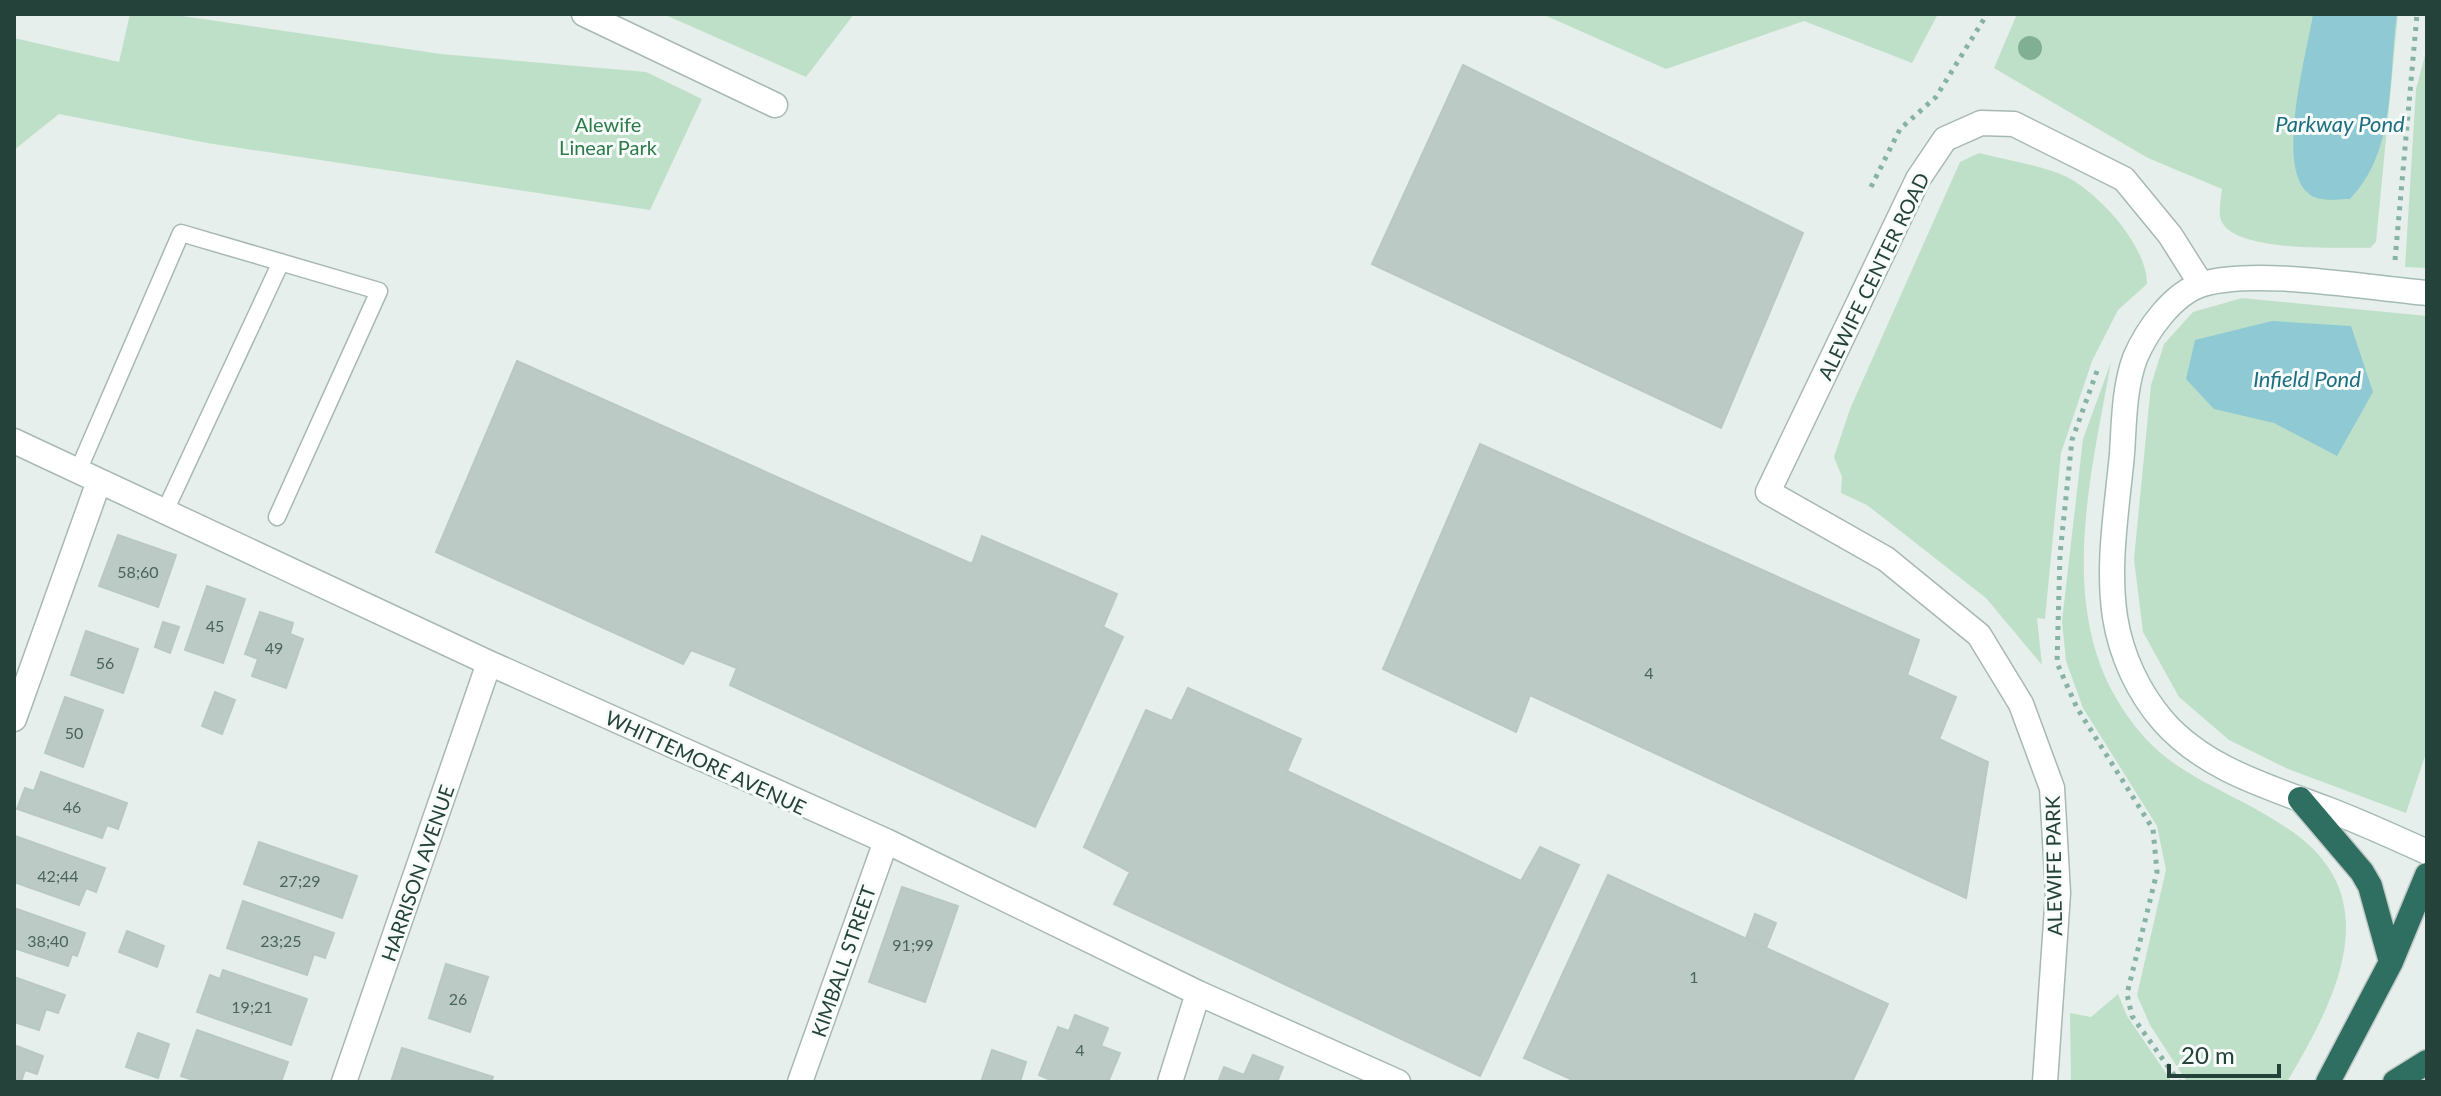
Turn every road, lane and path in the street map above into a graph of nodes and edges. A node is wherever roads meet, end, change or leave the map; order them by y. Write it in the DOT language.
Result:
graph roads {
  1 [pos="584,14"];
  2 [pos="1987,14"];
  3 [pos="2417,14"];
  4 [pos="775,105"];
  5 [pos="1871,187"];
  6 [pos="281,262"];
  7 [pos="2394,269"];
  8 [pos="2201,284"];
  9 [pos="2427,293"];
  10 [pos="14,441"];
  11 [pos="88,476"];
  12 [pos="1768,492"];
  13 [pos="165,511"];
  14 [pos="277,517"];
  15 [pos="489,663"];
  16 [pos="14,719"];
  17 [pos="2300,799"];
  18 [pos="886,841"];
  19 [pos="2427,852"];
  20 [pos="2427,875"];
  21 [pos="2391,962"];
  22 [pos="1198,993"];
  23 [pos="2427,1062"];
  24 [pos="344,1082"];
  25 [pos="800,1082"];
  26 [pos="1170,1082"];
  27 [pos="1398,1082"];
  28 [pos="2045,1082"];
  29 [pos="2328,1082"];
  30 [pos="2395,1082"];
  1 -- 4 [label="street"];
  2 -- 5 [label="path"];
  3 -- 7 [label="path"];
  6 -- 11 [label="lane"];
  6 -- 13 [label="lane"];
  6 -- 14 [label="lane"];
  8 -- 9 [label="street"];
  8 -- 12 [label="street, ALEWIFE CENTER ROAD"];
  8 -- 17 [label="street"];
  10 -- 11 [label="street, WHITTEMORE AVENUE"];
  11 -- 13 [label="street, WHITTEMORE AVENUE"];
  11 -- 16 [label="street"];
  12 -- 28 [label="street, ALEWIFE PARK"];
  13 -- 15 [label="street, WHITTEMORE AVENUE"];
  15 -- 18 [label="street, WHITTEMORE AVENUE"];
  15 -- 24 [label="street, HARRISON AVENUE"];
  17 -- 19 [label="street"];
  17 -- 21 [label="highway"];
  18 -- 22 [label="street, WHITTEMORE AVENUE"];
  18 -- 25 [label="street, KIMBALL STREET"];
  20 -- 21 [label="highway"];
  21 -- 29 [label="highway"];
  22 -- 26 [label="street"];
  22 -- 27 [label="street, WHITTEMORE AVENUE"];
  23 -- 30 [label="highway"];
}
